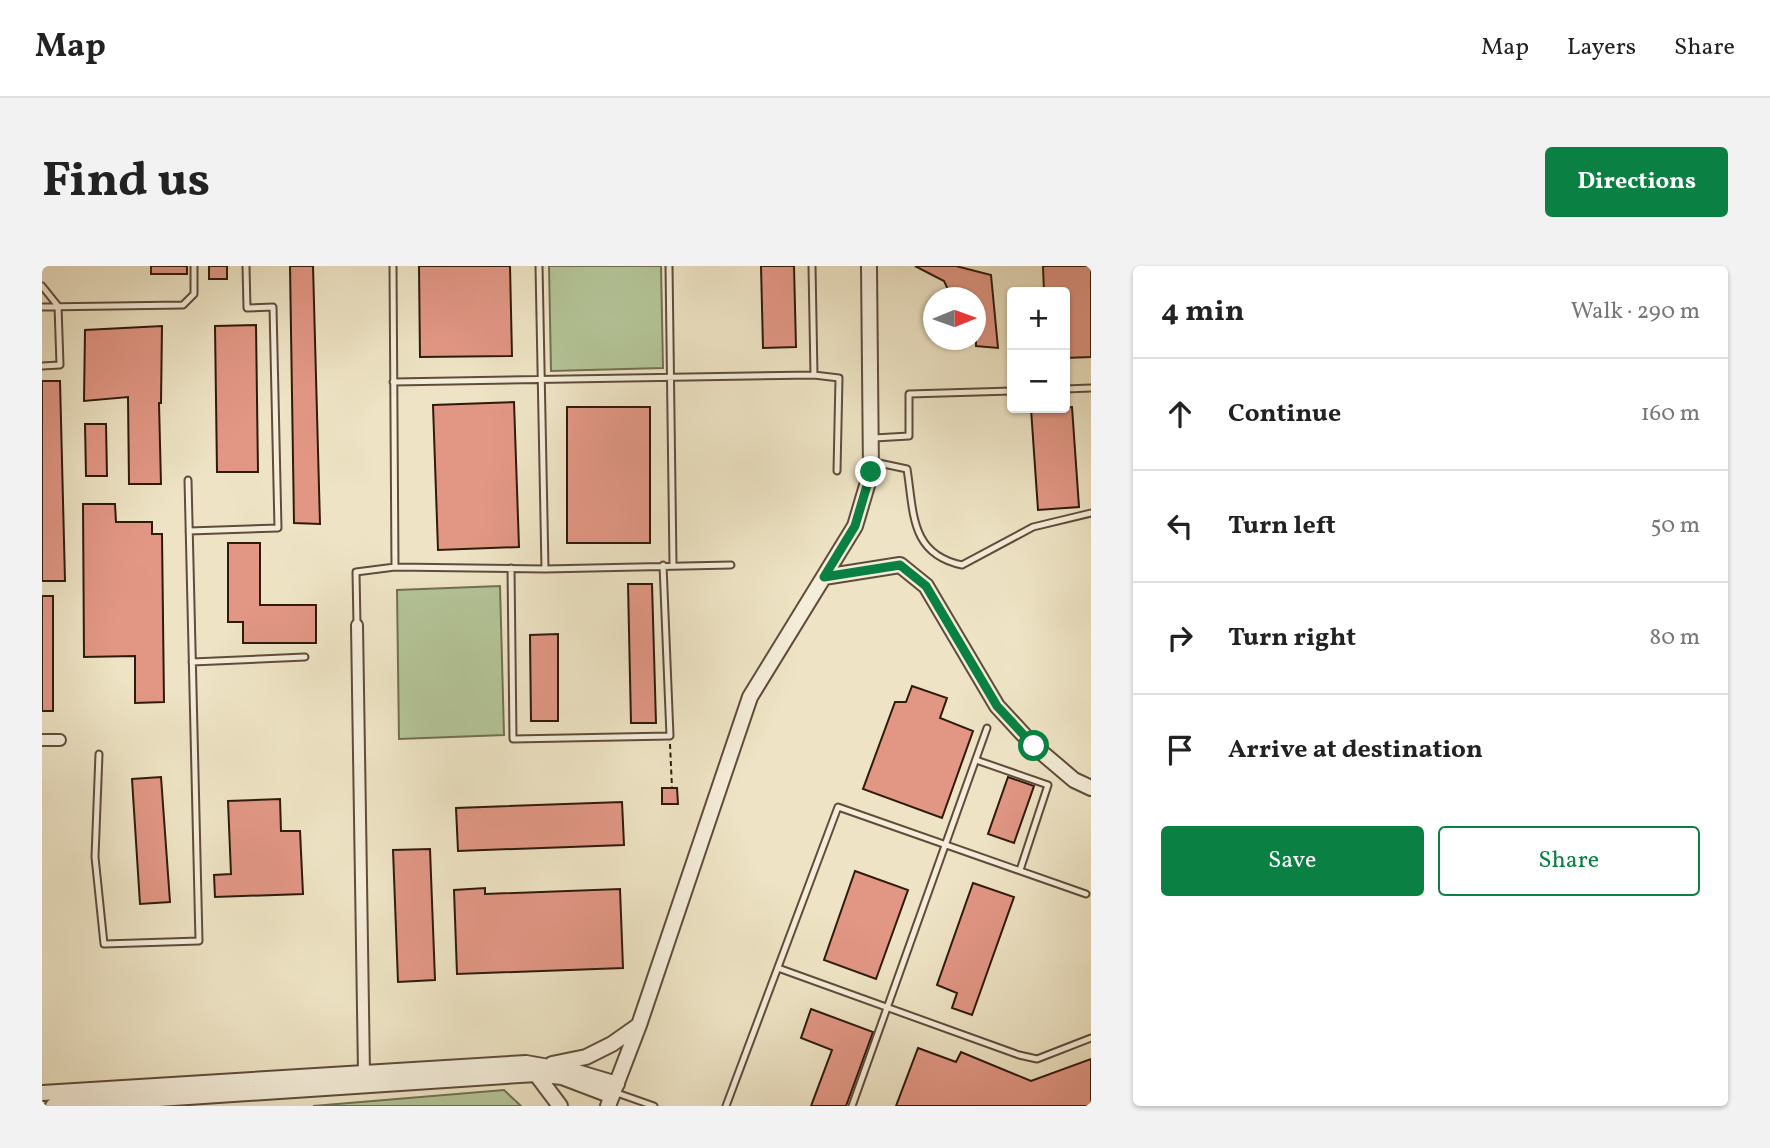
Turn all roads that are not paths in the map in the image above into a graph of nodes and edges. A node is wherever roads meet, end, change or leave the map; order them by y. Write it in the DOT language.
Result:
graph roads {
  1 [pos="194,266"];
  2 [pos="246,266"];
  3 [pos="393,266"];
  4 [pos="539,266"];
  5 [pos="669,266"];
  6 [pos="812,266"];
  7 [pos="869,266"];
  8 [pos="42,286"];
  9 [pos="58,306"];
  10 [pos="42,307"];
  11 [pos="42,366"];
  12 [pos="814,375"];
  13 [pos="671,377"];
  14 [pos="541,379"];
  15 [pos="393,382"];
  16 [pos="1091,388"];
  17 [pos="1070,389"];
  18 [pos="1007,391"];
  19 [pos="871,438"];
  20 [pos="871,461"];
  21 [pos="837,471"];
  22 [pos="188,480"];
  23 [pos="1091,513"];
  24 [pos="189,531"];
  25 [pos="673,564"];
  26 [pos="663,565"];
  27 [pos="731,565"];
  28 [pos="395,567"];
  29 [pos="511,568"];
  30 [pos="545,569"];
  31 [pos="824,577"];
  32 [pos="357,625"];
  33 [pos="305,657"];
  34 [pos="192,662"];
  35 [pos="987,728"];
  36 [pos="42,740"];
  37 [pos="60,740"];
  38 [pos="99,754"];
  39 [pos="976,760"];
  40 [pos="1091,788"];
  41 [pos="946,844"];
  42 [pos="1020,870"];
  43 [pos="1086,894"];
  44 [pos="778,968"];
  45 [pos="887,1007"];
  46 [pos="639,1025"];
  47 [pos="1091,1038"];
  48 [pos="541,1070"];
  49 [pos="364,1073"];
  50 [pos="42,1093"];
  51 [pos="613,1094"];
  52 [pos="53,1106"];
  53 [pos="560,1106"];
  54 [pos="654,1106"];
  55 [pos="726,1106"];
  56 [pos="852,1106"];
  1 -- 9 [label="lane"];
  2 -- 24 [label="lane"];
  3 -- 15 [label="lane"];
  4 -- 14 [label="lane"];
  5 -- 13 [label="lane"];
  6 -- 12 [label="lane"];
  7 -- 19 [label="street"];
  8 -- 9 [label="lane"];
  9 -- 10 [label="lane"];
  9 -- 11 [label="lane"];
  12 -- 13 [label="lane"];
  12 -- 21 [label="lane"];
  13 -- 14 [label="lane"];
  13 -- 25 [label="lane"];
  14 -- 15 [label="lane"];
  14 -- 30 [label="lane"];
  15 -- 28 [label="lane"];
  16 -- 17 [label="lane"];
  18 -- 19 [label="lane"];
  19 -- 20 [label="street"];
  20 -- 23 [label="lane"];
  20 -- 31 [label="street"];
  22 -- 24 [label="lane"];
  24 -- 34 [label="lane"];
  25 -- 26 [label="lane"];
  25 -- 27 [label="lane"];
  26 -- 29 [label="lane"];
  26 -- 30 [label="lane"];
  28 -- 29 [label="lane"];
  28 -- 32 [label="lane"];
  29 -- 30 [label="lane"];
  31 -- 40 [label="street"];
  31 -- 46 [label="street"];
  32 -- 49 [label="street"];
  33 -- 34 [label="lane"];
  34 -- 38 [label="lane"];
  35 -- 39 [label="lane"];
  36 -- 37 [label="street"];
  39 -- 41 [label="lane"];
  39 -- 42 [label="lane"];
  41 -- 42 [label="lane"];
  41 -- 44 [label="lane"];
  41 -- 45 [label="lane"];
  42 -- 43 [label="lane"];
  44 -- 45 [label="lane"];
  44 -- 55 [label="lane"];
  45 -- 47 [label="lane"];
  45 -- 56 [label="lane"];
  46 -- 48 [label="street"];
  46 -- 51 [label="street"];
  48 -- 49 [label="street"];
  48 -- 51 [label="street"];
  48 -- 52 [label="street"];
  48 -- 53 [label="street"];
  49 -- 50 [label="street"];
  51 -- 54 [label="lane"];
}
